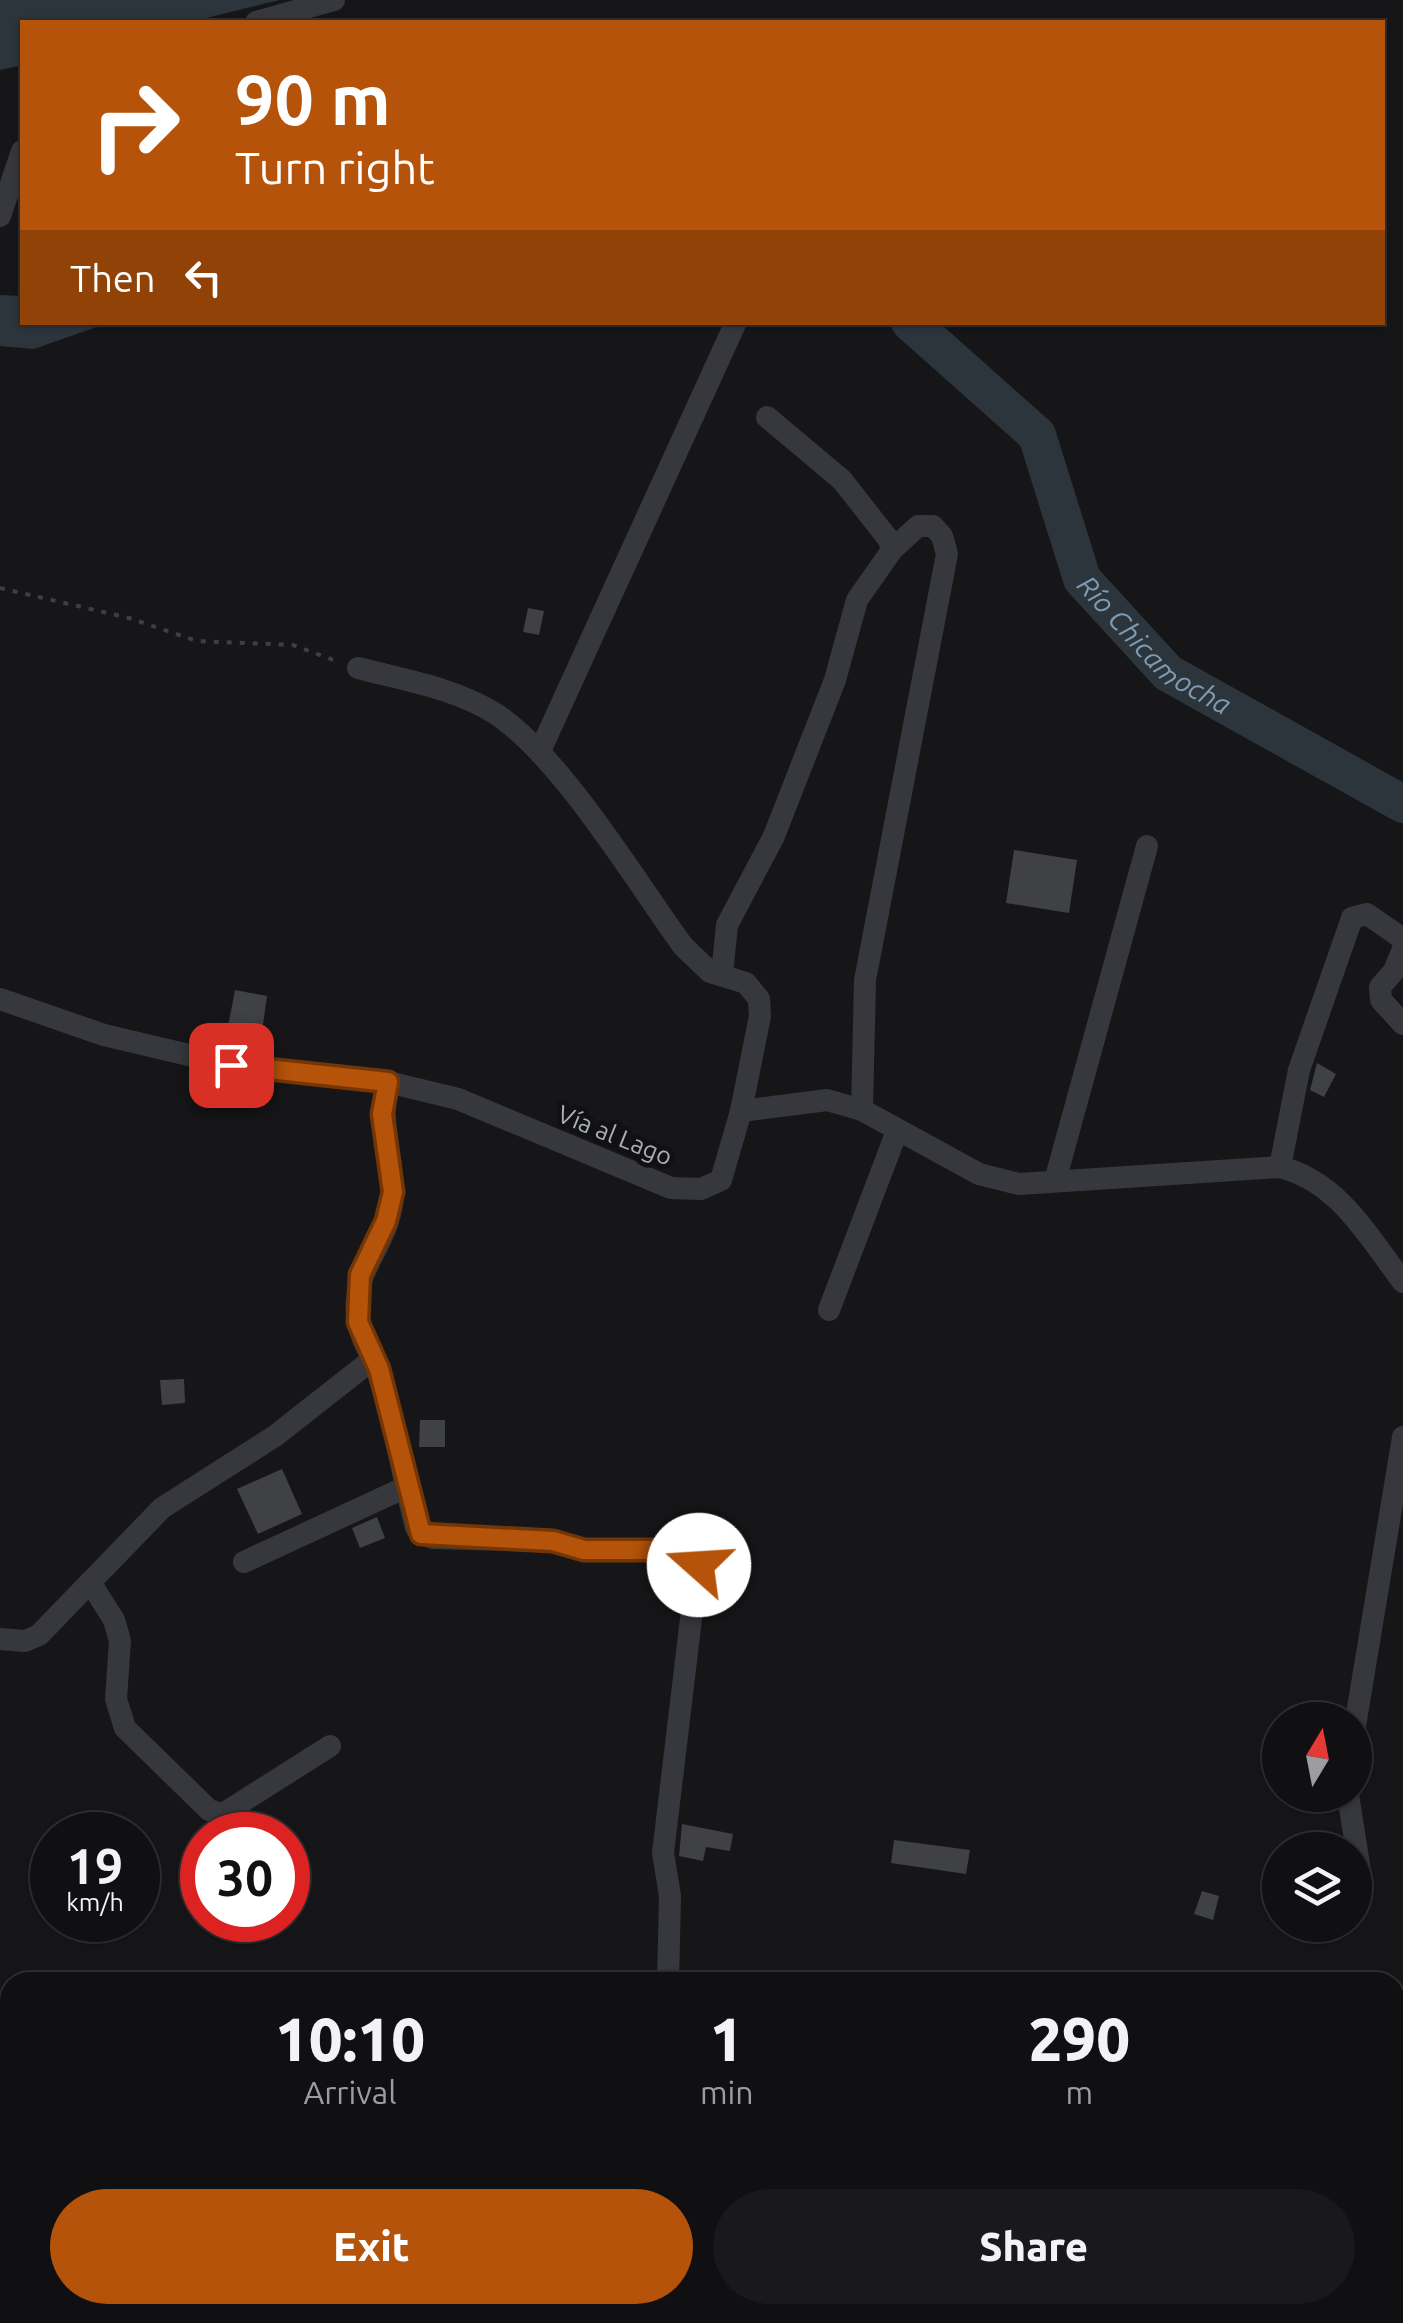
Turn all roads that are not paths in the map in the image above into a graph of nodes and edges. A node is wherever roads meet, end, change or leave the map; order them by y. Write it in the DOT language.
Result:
graph roads {
  1 [pos="334,0"];
  2 [pos="263,20"];
  3 [pos="20,158"];
  4 [pos="0,216"];
  5 [pos="735,325"];
  6 [pos="768,417"];
  7 [pos="892,550"];
  8 [pos="358,668"];
  9 [pos="540,751"];
  10 [pos="1146,846"];
  11 [pos="1403,939"];
  12 [pos="1403,949"];
  13 [pos="722,974"];
  14 [pos="0,999"];
  15 [pos="1403,1024"];
  16 [pos="388,1082"];
  17 [pos="741,1110"];
  18 [pos="862,1110"];
  19 [pos="897,1130"];
  20 [pos="1280,1166"];
  21 [pos="1055,1181"];
  22 [pos="1403,1282"];
  23 [pos="829,1310"];
  24 [pos="372,1359"];
  25 [pos="1403,1437"];
  26 [pos="406,1486"];
  27 [pos="244,1562"];
  28 [pos="90,1582"];
  29 [pos="0,1638"];
  30 [pos="1359,1702"];
  31 [pos="330,1746"];
  32 [pos="668,1972"];
  1 -- 2 [label="street"];
  3 -- 4 [label="street"];
  5 -- 9 [label="street"];
  6 -- 7 [label="street"];
  7 -- 13 [label="street"];
  7 -- 18 [label="street"];
  8 -- 9 [label="street"];
  9 -- 13 [label="street"];
  10 -- 21 [label="street"];
  11 -- 20 [label="street"];
  12 -- 15 [label="street"];
  13 -- 17 [label="street"];
  14 -- 16 [label="street, Vía al Lago"];
  16 -- 17 [label="street, Vía al Lago"];
  16 -- 24 [label="street"];
  17 -- 18 [label="street"];
  18 -- 19 [label="street"];
  19 -- 21 [label="street"];
  19 -- 23 [label="street"];
  20 -- 21 [label="street"];
  20 -- 22 [label="street"];
  24 -- 26 [label="street"];
  24 -- 28 [label="street"];
  25 -- 30 [label="street"];
  26 -- 27 [label="street"];
  26 -- 32 [label="street"];
  28 -- 29 [label="street"];
  28 -- 31 [label="street"];
}
